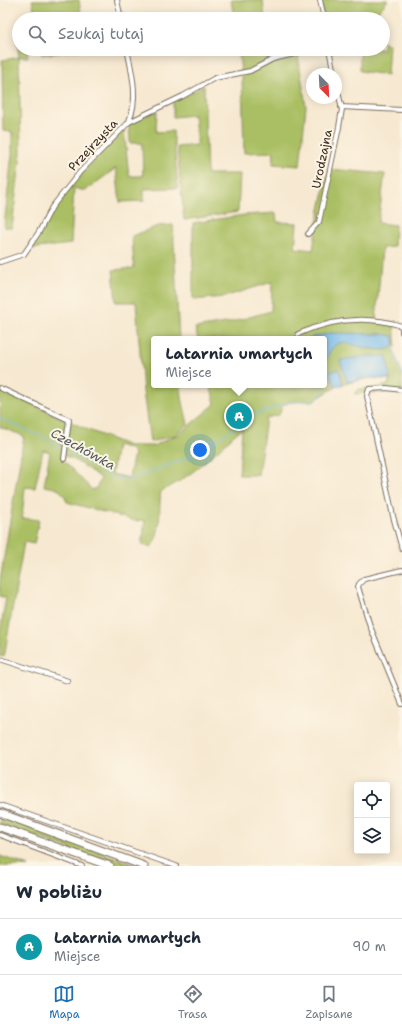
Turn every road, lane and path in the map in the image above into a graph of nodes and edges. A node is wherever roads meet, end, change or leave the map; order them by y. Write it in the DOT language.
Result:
graph roads {
  1 [pos="117,0"];
  2 [pos="320,0"];
  3 [pos="120,12"];
  4 [pos="323,12"];
  5 [pos="128,56"];
  6 [pos="286,56"];
  7 [pos="331,56"];
  8 [pos="333,68"];
  9 [pos="340,104"];
  10 [pos="341,107"];
  11 [pos="402,110"];
  12 [pos="129,122"];
  13 [pos="308,234"];
  14 [pos="0,262"];
  15 [pos="402,326"];
  16 [pos="402,332"];
  17 [pos="298,334"];
  18 [pos="0,388"];
  19 [pos="402,390"];
  20 [pos="64,459"];
  21 [pos="402,549"];
  22 [pos="402,570"];
  23 [pos="0,659"];
  24 [pos="68,681"];
  25 [pos="402,704"];
  26 [pos="0,805"];
  27 [pos="0,813"];
  28 [pos="0,826"];
  29 [pos="0,835"];
  30 [pos="77,865"];
  31 [pos="82,866"];
  32 [pos="110,866"];
  33 [pos="144,866"];
  34 [pos="176,866"];
  1 -- 3 [label="street"];
  2 -- 4 [label="street"];
  5 -- 12 [label="street"];
  6 -- 12 [label="street, Przejrzysta"];
  7 -- 8 [label="street"];
  9 -- 10 [label="street, Urodzajna"];
  10 -- 11 [label="street"];
  10 -- 13 [label="street, Urodzajna"];
  12 -- 14 [label="street, Przejrzysta"];
  15 -- 16 [label="street"];
  15 -- 17 [label="street"];
  18 -- 20 [label="street"];
  19 -- 21 [label="street"];
  22 -- 25 [label="street"];
  23 -- 24 [label="street"];
  26 -- 34 [label="street"];
  27 -- 33 [label="main road"];
  28 -- 32 [label="main road"];
  29 -- 30 [label="street"];
  30 -- 31 [label="street"];
}
